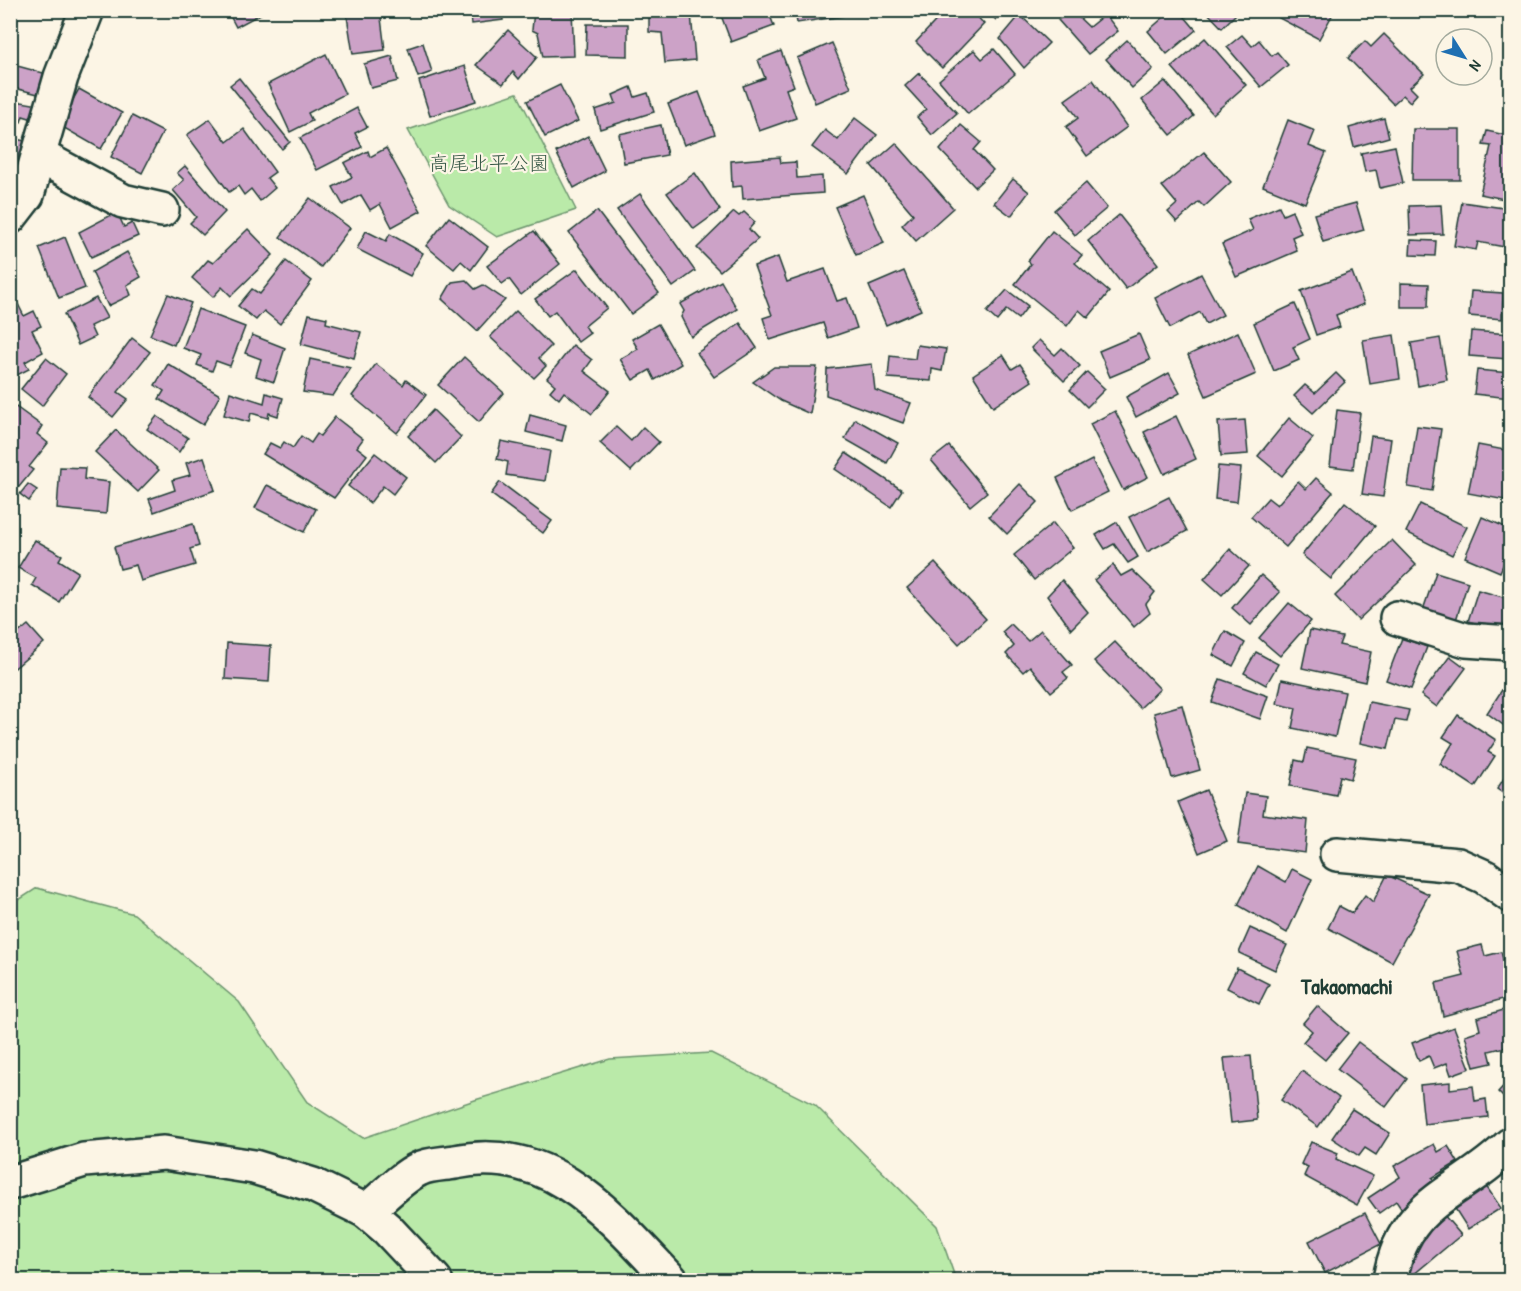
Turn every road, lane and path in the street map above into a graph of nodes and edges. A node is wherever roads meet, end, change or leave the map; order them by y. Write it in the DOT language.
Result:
graph roads {
  1 [pos="87,10"];
  2 [pos="40,156"];
  3 [pos="162,210"];
  4 [pos="10,217"];
  5 [pos="1397,618"];
  6 [pos="1510,643"];
  7 [pos="1337,854"];
  8 [pos="1510,894"];
  9 [pos="1510,1145"];
  10 [pos="10,1183"];
  11 [pos="366,1211"];
  12 [pos="435,1281"];
  13 [pos="671,1281"];
  14 [pos="1390,1281"];
  1 -- 2 [label="street"];
  2 -- 3 [label="street"];
  2 -- 4 [label="street"];
  5 -- 6 [label="street"];
  7 -- 8 [label="street"];
  9 -- 14 [label="street"];
  10 -- 11 [label="street"];
  11 -- 12 [label="street"];
  11 -- 13 [label="street"];
}
